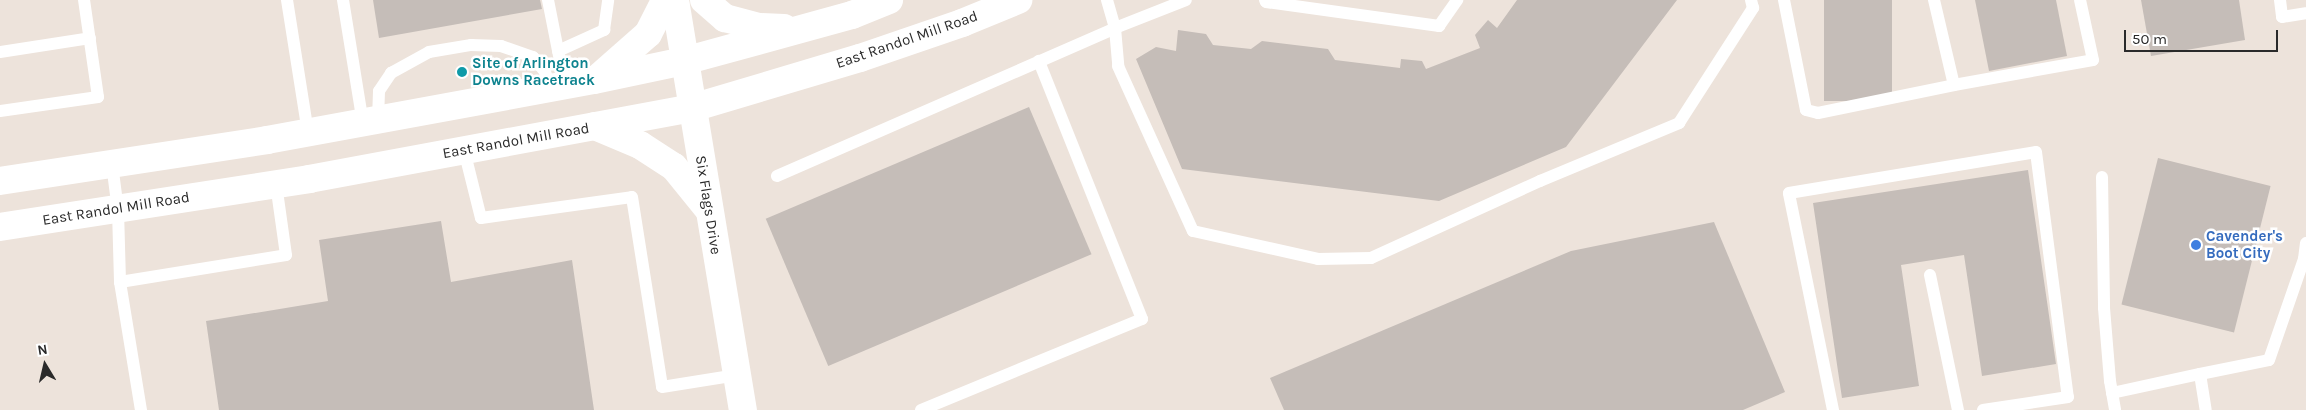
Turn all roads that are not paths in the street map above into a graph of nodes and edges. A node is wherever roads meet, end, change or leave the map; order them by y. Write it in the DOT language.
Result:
graph roads {
  1 [pos="84,0"];
  2 [pos="287,0"];
  3 [pos="343,0"];
  4 [pos="548,0"];
  5 [pos="608,0"];
  6 [pos="665,0"];
  7 [pos="675,0"];
  8 [pos="704,0"];
  9 [pos="889,0"];
  10 [pos="1018,0"];
  11 [pos="1107,0"];
  12 [pos="1186,0"];
  13 [pos="1265,0"];
  14 [pos="1457,0"];
  15 [pos="1751,0"];
  16 [pos="1784,0"];
  17 [pos="1934,0"];
  18 [pos="2080,0"];
  19 [pos="2280,0"];
  20 [pos="2306,12"];
  21 [pos="1115,28"];
  22 [pos="800,29"];
  23 [pos="90,38"];
  24 [pos="558,51"];
  25 [pos="0,52"];
  26 [pos="684,61"];
  27 [pos="1039,61"];
  28 [pos="594,80"];
  29 [pos="1954,85"];
  30 [pos="558,87"];
  31 [pos="692,108"];
  32 [pos="0,111"];
  33 [pos="371,121"];
  34 [pos="596,126"];
  35 [pos="308,133"];
  36 [pos="464,150"];
  37 [pos="112,164"];
  38 [pos="777,176"];
  39 [pos="2102,177"];
  40 [pos="0,181"];
  41 [pos="276,184"];
  42 [pos="118,210"];
  43 [pos="709,210"];
  44 [pos="0,227"];
  45 [pos="2306,243"];
  46 [pos="1930,275"];
  47 [pos="120,282"];
  48 [pos="737,374"];
  49 [pos="2200,374"];
  50 [pos="2112,393"];
  51 [pos="140,410"];
  52 [pos="743,410"];
  53 [pos="921,410"];
  54 [pos="1833,410"];
  55 [pos="1958,410"];
  56 [pos="1983,410"];
  57 [pos="2115,410"];
  58 [pos="2206,410"];
  1 -- 23 [label="lane"];
  2 -- 35 [label="lane"];
  3 -- 33 [label="lane"];
  4 -- 24 [label="lane"];
  5 -- 24 [label="lane"];
  6 -- 28 [label="main road"];
  7 -- 26 [label="main road, Six Flags Drive"];
  8 -- 22 [label="main road"];
  9 -- 22 [label="main road"];
  10 -- 31 [label="main road, East Randol Mill Road"];
  11 -- 21 [label="lane"];
  12 -- 21 [label="lane"];
  13 -- 14 [label="lane"];
  15 -- 21 [label="lane"];
  16 -- 29 [label="lane"];
  17 -- 29 [label="lane"];
  18 -- 29 [label="lane"];
  19 -- 20 [label="lane"];
  21 -- 27 [label="lane"];
  22 -- 26 [label="main road"];
  23 -- 25 [label="lane"];
  23 -- 32 [label="lane"];
  24 -- 30 [label="lane"];
  26 -- 28 [label="main road"];
  26 -- 31 [label="main road, Six Flags Drive"];
  27 -- 38 [label="lane"];
  27 -- 53 [label="lane"];
  28 -- 30 [label="main road"];
  30 -- 33 [label="main road"];
  30 -- 33 [label="lane"];
  31 -- 34 [label="main road, East Randol Mill Road"];
  31 -- 43 [label="main road, Six Flags Drive"];
  33 -- 35 [label="main road"];
  34 -- 36 [label="main road, East Randol Mill Road"];
  34 -- 43 [label="main road"];
  35 -- 37 [label="main road"];
  36 -- 41 [label="main road, East Randol Mill Road"];
  36 -- 48 [label="lane"];
  37 -- 40 [label="main road"];
  37 -- 42 [label="lane"];
  39 -- 50 [label="lane"];
  41 -- 42 [label="main road, East Randol Mill Road"];
  41 -- 47 [label="lane"];
  42 -- 44 [label="main road, East Randol Mill Road"];
  42 -- 47 [label="lane"];
  43 -- 48 [label="main road, Six Flags Drive"];
  45 -- 49 [label="lane"];
  46 -- 55 [label="lane"];
  47 -- 51 [label="lane"];
  48 -- 52 [label="main road, Six Flags Drive"];
  49 -- 50 [label="lane"];
  49 -- 58 [label="lane"];
  50 -- 57 [label="lane"];
  54 -- 56 [label="lane"];
}
